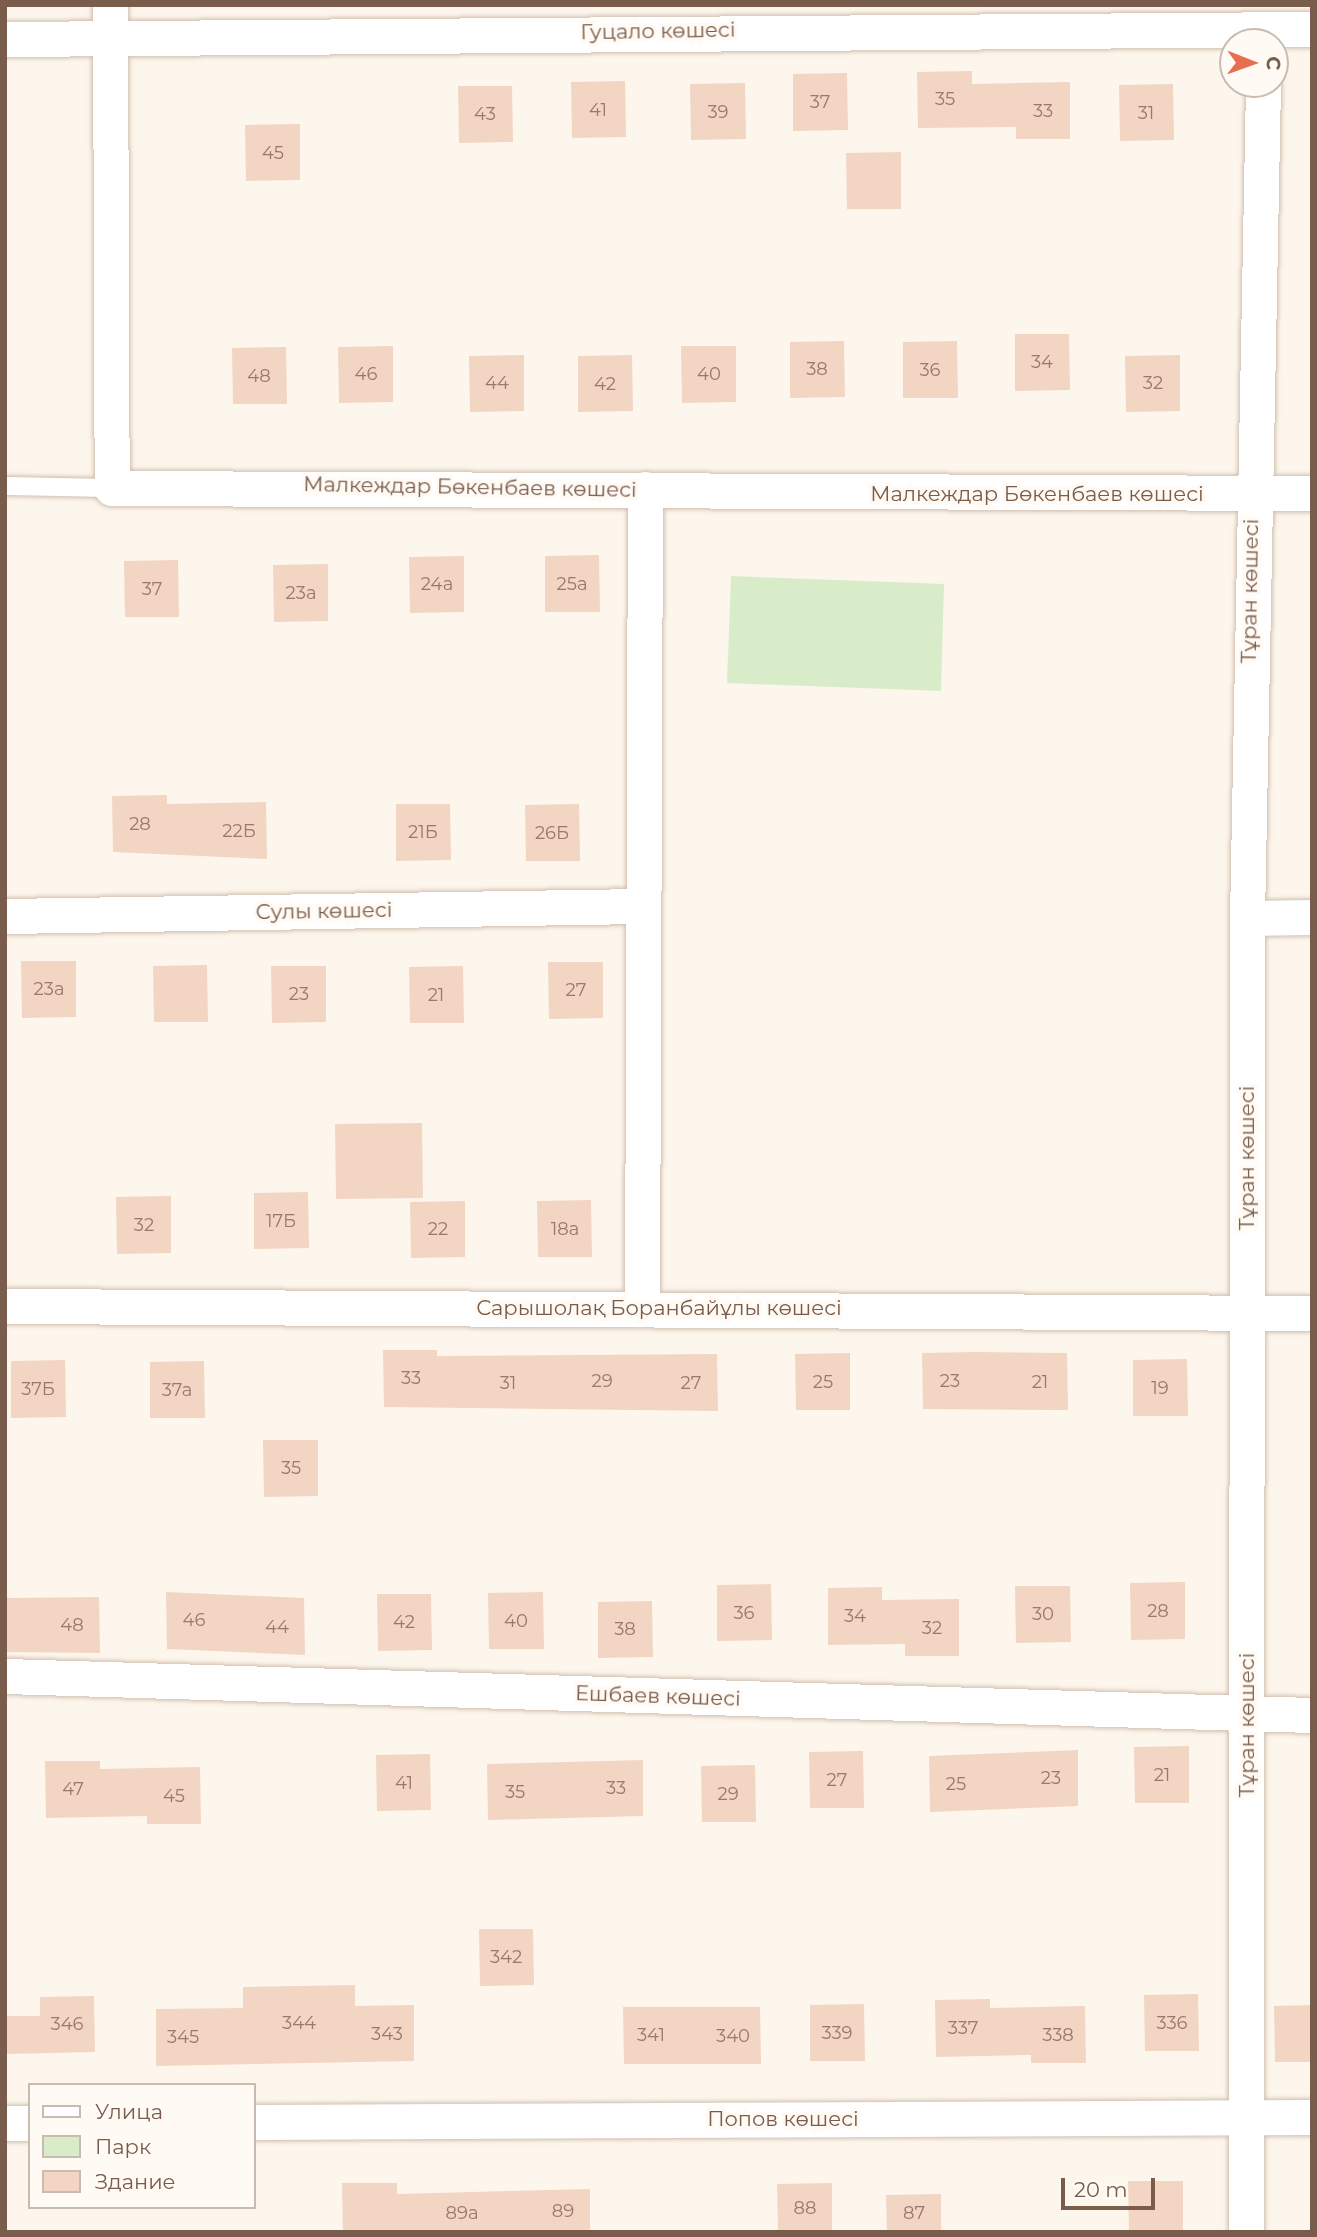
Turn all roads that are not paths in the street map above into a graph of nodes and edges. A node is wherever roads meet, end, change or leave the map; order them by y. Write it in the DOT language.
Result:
graph roads {
  1 [pos="920,17"];
  2 [pos="548,19"];
  3 [pos="109,21"];
  4 [pos="1264,26"];
  5 [pos="1312,29"];
  6 [pos="5,39"];
  7 [pos="1263,98"];
  8 [pos="5,486"];
  9 [pos="111,488"];
  10 [pos="645,489"];
  11 [pos="1251,494"];
  12 [pos="1312,494"];
  13 [pos="643,906"];
  14 [pos="5,916"];
  15 [pos="1312,917"];
  16 [pos="1247,918"];
  17 [pos="5,1306"];
  18 [pos="642,1307"];
  19 [pos="1247,1313"];
  20 [pos="1312,1313"];
  21 [pos="5,1675"];
  22 [pos="1248,1714"];
  23 [pos="1312,1715"];
  24 [pos="1244,2117"];
  25 [pos="1312,2117"];
  26 [pos="256,2122"];
  27 [pos="5,2123"];
  28 [pos="28,2123"];
  29 [pos="1246,2232"];
  1 -- 2 [label="street, Гуцало көшесі"];
  1 -- 4 [label="street, Гуцало көшесі"];
  2 -- 3 [label="street, Гуцало көшесі"];
  3 -- 6 [label="street, Гуцало көшесі"];
  3 -- 9 [label="street"];
  4 -- 5 [label="street, Гуцало көшесі"];
  7 -- 11 [label="street, Тұран көшесі"];
  8 -- 9 [label="lane"];
  9 -- 10 [label="street, Малкеждар Бөкенбаев көшесі"];
  10 -- 11 [label="street, Малкеждар Бөкенбаев көшесі"];
  10 -- 13 [label="street"];
  11 -- 12 [label="street, Малкеждар Бөкенбаев көшесі"];
  11 -- 16 [label="street, Тұран көшесі"];
  13 -- 14 [label="street, Сулы көшесі"];
  13 -- 18 [label="street"];
  15 -- 16 [label="street"];
  16 -- 19 [label="street, Тұран көшесі"];
  17 -- 18 [label="street, Сарышолақ Боранбайұлы көшесі"];
  18 -- 19 [label="street, Сарышолақ Боранбайұлы көшесі"];
  19 -- 20 [label="street, Сарышолақ Боранбайұлы көшесі"];
  19 -- 22 [label="street, Тұран көшесі"];
  21 -- 22 [label="street, Ешбаев көшесі"];
  22 -- 23 [label="street, Ешбаев көшесі"];
  22 -- 24 [label="street, Тұран көшесі"];
  24 -- 25 [label="street, Попов көшесі"];
  24 -- 26 [label="street, Попов көшесі"];
  24 -- 29 [label="street, Тұран көшесі"];
  27 -- 28 [label="street"];
}
